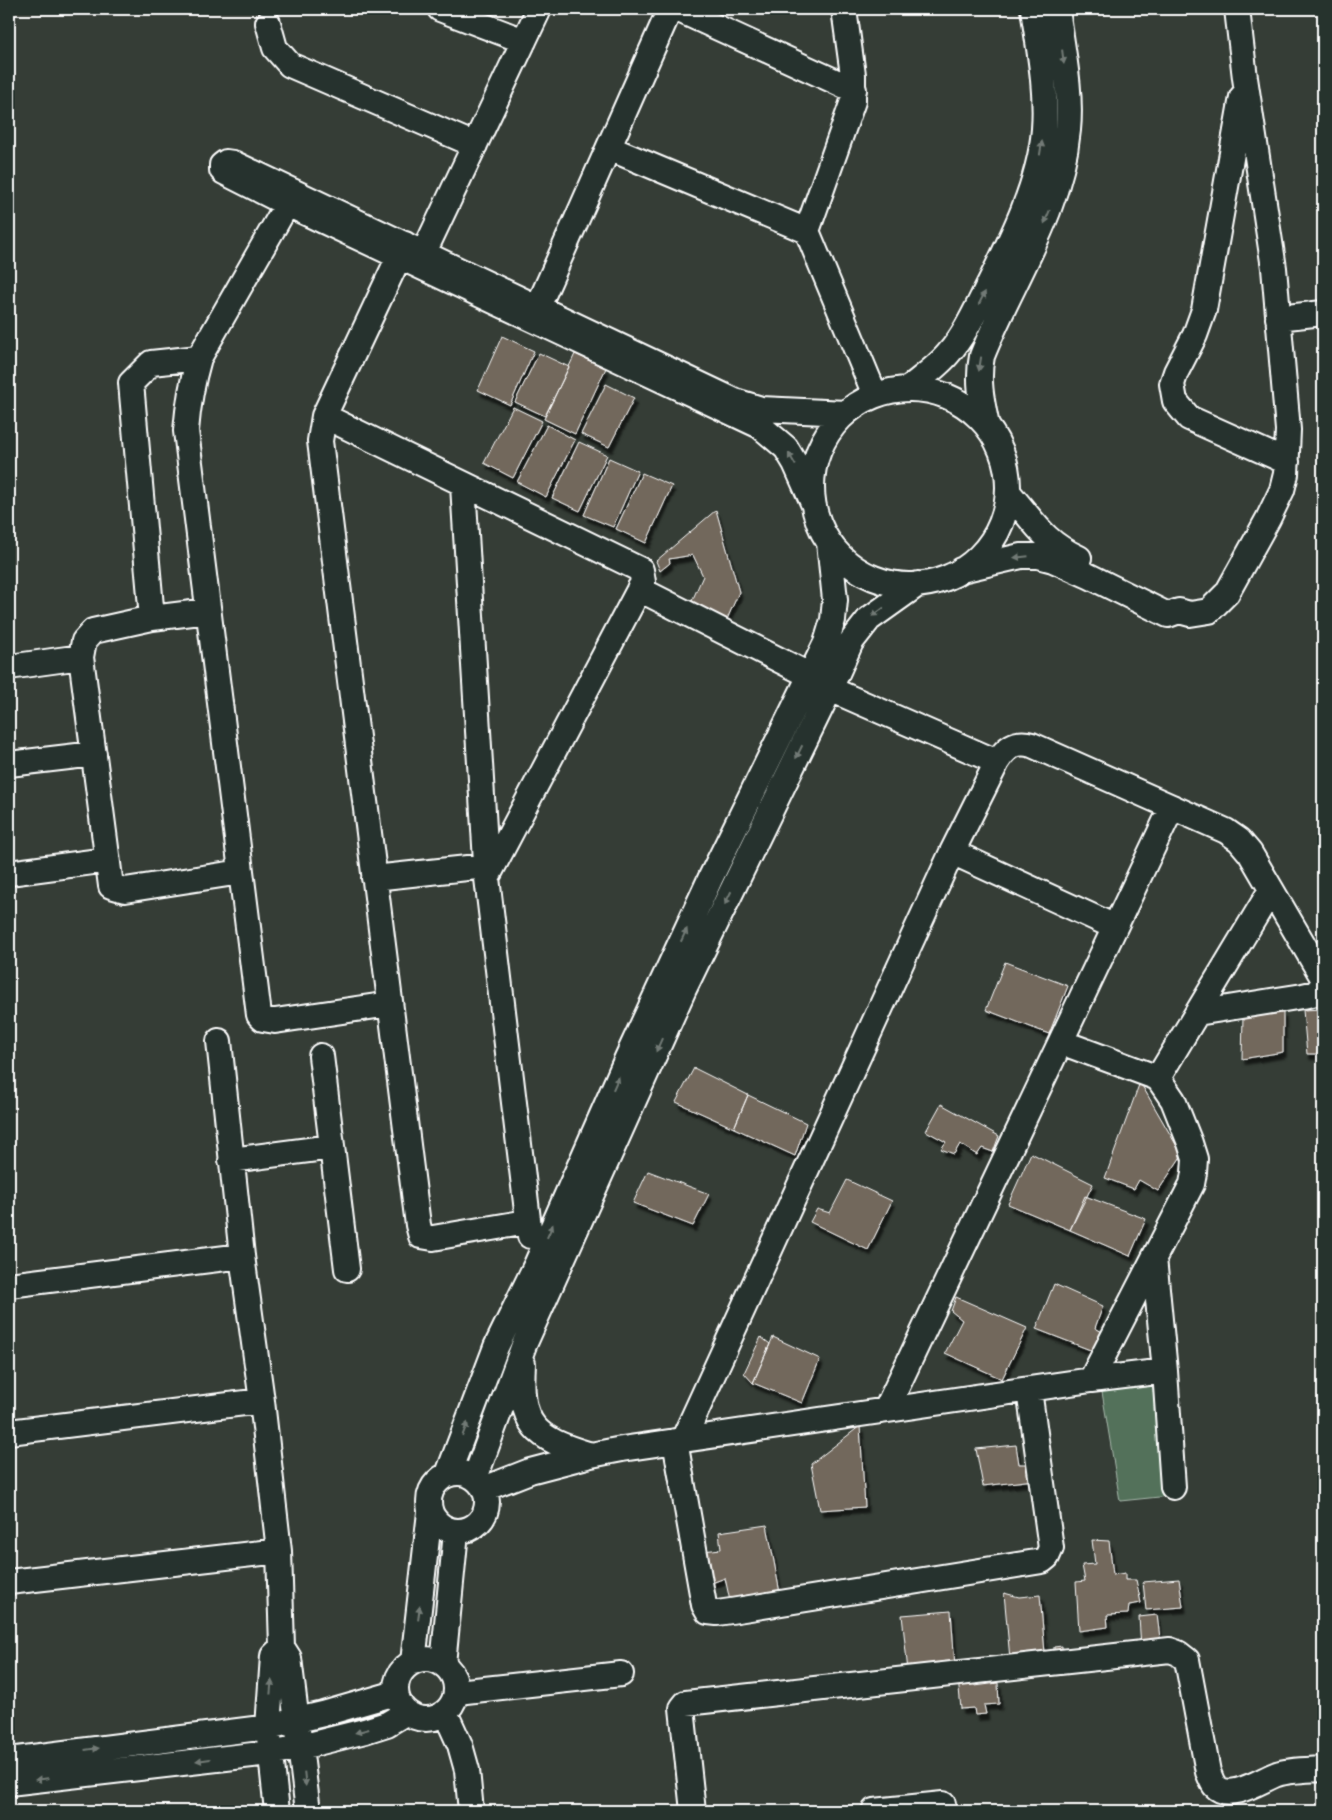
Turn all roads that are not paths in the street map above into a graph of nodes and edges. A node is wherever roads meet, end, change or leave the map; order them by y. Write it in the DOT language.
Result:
graph roads {
  1 [pos="440,9"];
  2 [pos="539,9"];
  3 [pos="670,9"];
  4 [pos="677,9"];
  5 [pos="844,9"];
  6 [pos="1033,9"];
  7 [pos="1057,9"];
  8 [pos="1237,9"];
  9 [pos="268,23"];
  10 [pos="524,41"];
  11 [pos="1245,78"];
  12 [pos="854,90"];
  13 [pos="475,145"];
  14 [pos="609,148"];
  15 [pos="807,230"];
  16 [pos="412,255"];
  17 [pos="536,313"];
  18 [pos="1323,313"];
  19 [pos="1278,318"];
  20 [pos="199,358"];
  21 [pos="908,389"];
  22 [pos="875,395"];
  23 [pos="846,413"];
  24 [pos="324,416"];
  25 [pos="988,426"];
  26 [pos="1287,462"];
  27 [pos="463,485"];
  28 [pos="1008,492"];
  29 [pos="813,503"];
  30 [pos="829,542"];
  31 [pos="961,570"];
  32 [pos="918,584"];
  33 [pos="639,589"];
  34 [pos="1179,611"];
  35 [pos="208,612"];
  36 [pos="152,618"];
  37 [pos="81,657"];
  38 [pos="9,667"];
  39 [pos="810,675"];
  40 [pos="830,689"];
  41 [pos="94,754"];
  42 [pos="997,762"];
  43 [pos="9,764"];
  44 [pos="1172,807"];
  45 [pos="952,852"];
  46 [pos="107,860"];
  47 [pos="9,872"];
  48 [pos="240,872"];
  49 [pos="487,872"];
  50 [pos="374,878"];
  51 [pos="1271,890"];
  52 [pos="1115,927"];
  53 [pos="1323,978"];
  54 [pos="1323,985"];
  55 [pos="390,1004"];
  56 [pos="1197,1013"];
  57 [pos="219,1042"];
  58 [pos="1061,1042"];
  59 [pos="320,1056"];
  60 [pos="1158,1078"];
  61 [pos="332,1147"];
  62 [pos="231,1160"];
  63 [pos="527,1222"];
  64 [pos="242,1256"];
  65 [pos="1154,1258"];
  66 [pos="536,1265"];
  67 [pos="348,1269"];
  68 [pos="9,1285"];
  69 [pos="496,1348"];
  70 [pos="522,1351"];
  71 [pos="1165,1372"];
  72 [pos="1091,1380"];
  73 [pos="1029,1390"];
  74 [pos="262,1401"];
  75 [pos="886,1410"];
  76 [pos="9,1432"];
  77 [pos="679,1440"];
  78 [pos="591,1455"];
  79 [pos="448,1474"];
  80 [pos="480,1483"];
  81 [pos="1174,1487"];
  82 [pos="430,1512"];
  83 [pos="456,1532"];
  84 [pos="279,1551"];
  85 [pos="9,1582"];
  86 [pos="282,1647"];
  87 [pos="413,1662"];
  88 [pos="443,1664"];
  89 [pos="621,1674"];
  90 [pos="456,1692"];
  91 [pos="401,1703"];
  92 [pos="445,1712"];
  93 [pos="297,1720"];
  94 [pos="268,1727"];
  95 [pos="302,1747"];
  96 [pos="270,1753"];
  97 [pos="9,1760"];
  98 [pos="1323,1769"];
  99 [pos="9,1783"];
  100 [pos="943,1804"];
  101 [pos="277,1811"];
  102 [pos="308,1811"];
  103 [pos="471,1811"];
  104 [pos="693,1811"];
  105 [pos="874,1811"];
  1 -- 10 [label="street"];
  2 -- 10 [label="street"];
  3 -- 14 [label="street"];
  4 -- 12 [label="street"];
  5 -- 12 [label="street"];
  21 -- 6 [label="street, one-way"];
  7 -- 25 [label="street, one-way"];
  8 -- 11 [label="street"];
  9 -- 13 [label="street"];
  10 -- 13 [label="street"];
  11 -- 19 [label="street"];
  11 -- 26 [label="street"];
  12 -- 15 [label="street"];
  13 -- 16 [label="street"];
  14 -- 15 [label="street"];
  14 -- 17 [label="street"];
  15 -- 22 [label="street"];
  16 -- 17 [label="street"];
  16 -- 20 [label="street"];
  16 -- 24 [label="street"];
  17 -- 23 [label="street"];
  29 -- 17 [label="street, one-way"];
  18 -- 19 [label="street"];
  19 -- 26 [label="street"];
  20 -- 35 [label="street"];
  20 -- 36 [label="street"];
  21 -- 22 [label="street"];
  21 -- 25 [label="street"];
  22 -- 23 [label="street"];
  23 -- 29 [label="street"];
  24 -- 27 [label="street"];
  24 -- 50 [label="street"];
  25 -- 28 [label="street"];
  26 -- 34 [label="street"];
  27 -- 33 [label="street"];
  27 -- 49 [label="street"];
  28 -- 31 [label="street"];
  28 -- 34 [label="street"];
  29 -- 30 [label="street"];
  30 -- 32 [label="street"];
  30 -- 39 [label="street"];
  31 -- 32 [label="street"];
  34 -- 31 [label="street, one-way"];
  32 -- 40 [label="street, one-way"];
  33 -- 39 [label="street"];
  33 -- 49 [label="street"];
  35 -- 36 [label="street"];
  35 -- 48 [label="street"];
  36 -- 37 [label="street"];
  37 -- 38 [label="street"];
  37 -- 41 [label="street"];
  66 -- 39 [label="street, one-way"];
  40 -- 42 [label="street"];
  40 -- 70 [label="street, one-way"];
  41 -- 43 [label="street"];
  41 -- 46 [label="street"];
  42 -- 44 [label="street"];
  42 -- 45 [label="street"];
  44 -- 51 [label="street"];
  44 -- 52 [label="street"];
  45 -- 52 [label="street"];
  45 -- 77 [label="street"];
  46 -- 47 [label="street"];
  46 -- 48 [label="street"];
  48 -- 55 [label="street"];
  49 -- 50 [label="street"];
  49 -- 63 [label="street"];
  50 -- 55 [label="street"];
  51 -- 53 [label="street"];
  51 -- 56 [label="street"];
  52 -- 58 [label="street"];
  54 -- 56 [label="street"];
  55 -- 63 [label="street"];
  56 -- 60 [label="street"];
  57 -- 62 [label="street"];
  58 -- 60 [label="street"];
  58 -- 75 [label="street"];
  59 -- 61 [label="street"];
  60 -- 65 [label="street"];
  61 -- 62 [label="street"];
  61 -- 67 [label="street"];
  62 -- 64 [label="street"];
  63 -- 66 [label="street"];
  64 -- 68 [label="street"];
  64 -- 74 [label="street"];
  65 -- 71 [label="street"];
  65 -- 72 [label="street"];
  66 -- 69 [label="street"];
  69 -- 70 [label="street"];
  79 -- 69 [label="street, one-way"];
  70 -- 78 [label="street"];
  70 -- 80 [label="street"];
  71 -- 72 [label="street"];
  71 -- 81 [label="street"];
  72 -- 73 [label="street"];
  73 -- 75 [label="street"];
  73 -- 77 [label="street"];
  74 -- 76 [label="street"];
  74 -- 84 [label="street"];
  75 -- 77 [label="street"];
  77 -- 78 [label="street"];
  78 -- 80 [label="street"];
  79 -- 80 [label="street"];
  79 -- 82 [label="street"];
  80 -- 83 [label="street"];
  82 -- 83 [label="street"];
  87 -- 82 [label="street, one-way"];
  83 -- 88 [label="street"];
  84 -- 85 [label="street"];
  84 -- 86 [label="street"];
  86 -- 93 [label="street"];
  94 -- 86 [label="street, one-way"];
  87 -- 88 [label="street"];
  87 -- 91 [label="street"];
  88 -- 90 [label="street"];
  89 -- 90 [label="street"];
  90 -- 92 [label="street"];
  91 -- 92 [label="street"];
  91 -- 93 [label="street"];
  91 -- 95 [label="street, one-way"];
  92 -- 103 [label="street"];
  93 -- 94 [label="street"];
  93 -- 95 [label="street"];
  94 -- 96 [label="street"];
  97 -- 94 [label="street, one-way"];
  95 -- 96 [label="street"];
  95 -- 102 [label="street, one-way"];
  96 -- 99 [label="street, one-way"];
  96 -- 101 [label="street"];
  98 -- 104 [label="street"];
  100 -- 105 [label="street"];
}
